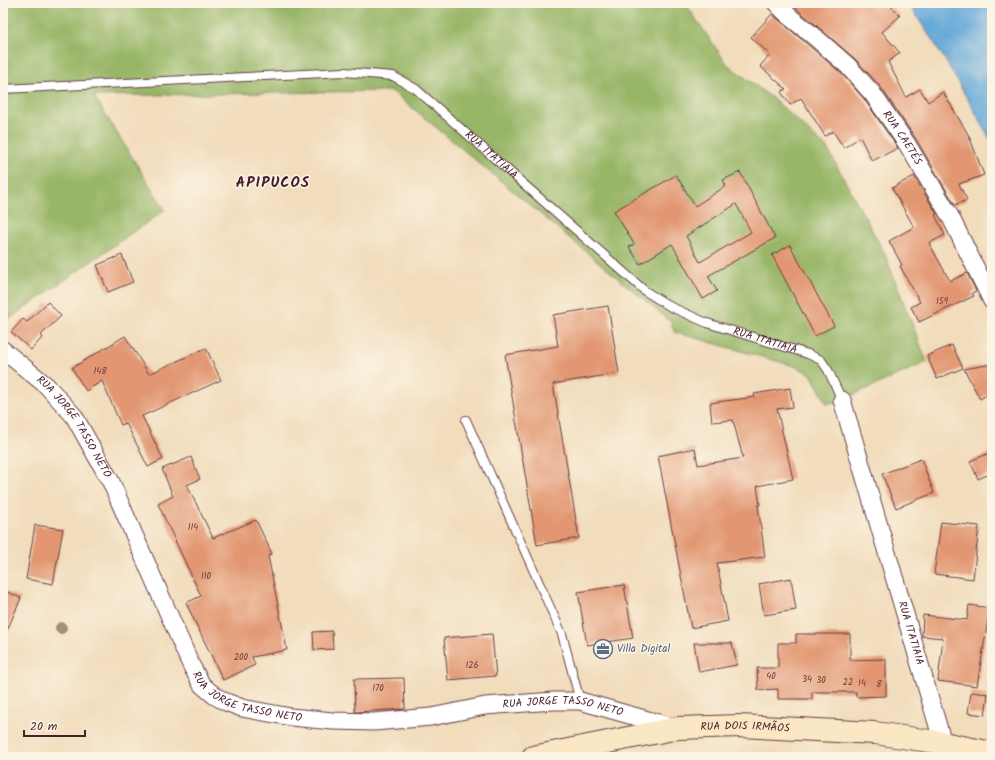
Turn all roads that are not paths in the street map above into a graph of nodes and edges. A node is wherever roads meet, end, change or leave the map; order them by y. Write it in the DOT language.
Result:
graph roads {
  1 [pos="776,3"];
  2 [pos="3,88"];
  3 [pos="992,301"];
  4 [pos="3,350"];
  5 [pos="842,400"];
  6 [pos="466,420"];
  7 [pos="580,700"];
  8 [pos="678,728"];
  9 [pos="952,745"];
  10 [pos="988,754"];
  11 [pos="533,757"];
  1 -- 3 [label="street, RUA CAETÉS"];
  2 -- 5 [label="lane, RUA ITATIAIA"];
  4 -- 7 [label="street, RUA JORGE TASSO NETO"];
  5 -- 9 [label="street, RUA ITATIAIA"];
  6 -- 7 [label="lane"];
  7 -- 8 [label="street, RUA JORGE TASSO NETO"];
  8 -- 9 [label="main road, RUA DOIS IRMÃOS"];
  8 -- 11 [label="main road, RUA DOIS IRMÃOS"];
  9 -- 10 [label="main road, RUA DOIS IRMÃOS"];
}
